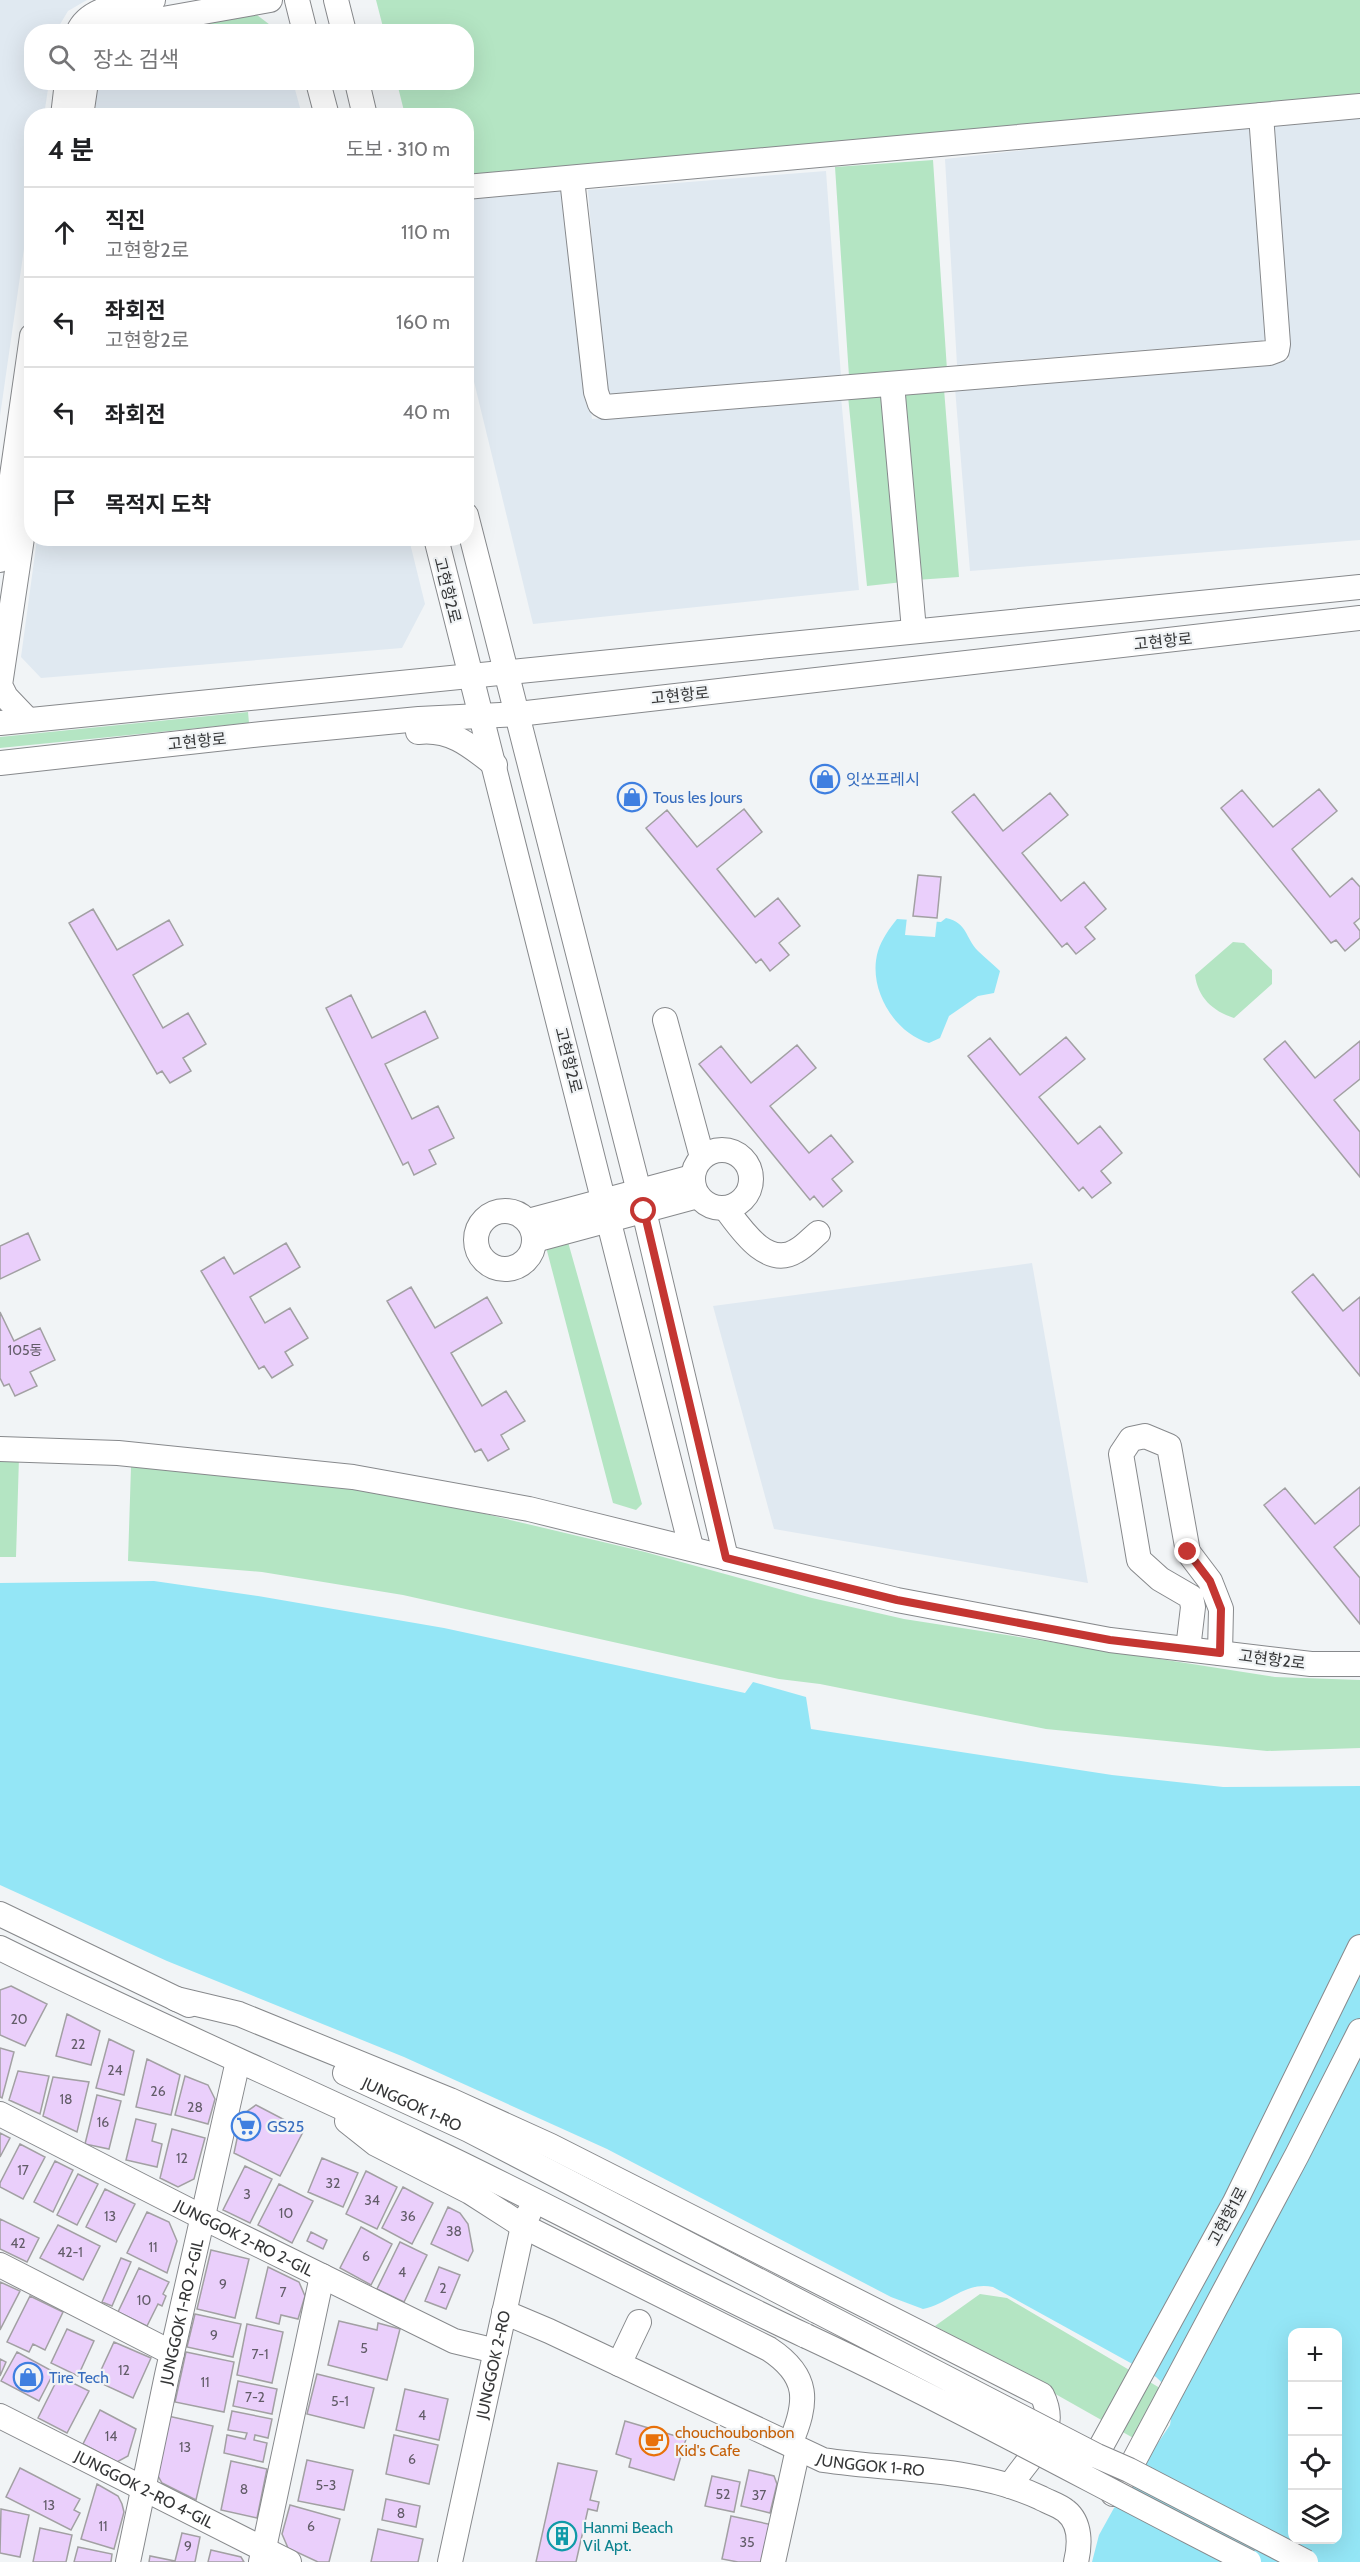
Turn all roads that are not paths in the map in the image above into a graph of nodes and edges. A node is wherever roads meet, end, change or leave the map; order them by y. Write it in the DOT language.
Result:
graph roads {
  1 [pos="153,0"];
  2 [pos="270,0"];
  3 [pos="297,0"];
  4 [pos="336,0"];
  5 [pos="84,24"];
  6 [pos="135,24"];
  7 [pos="303,24"];
  8 [pos="342,24"];
  9 [pos="66,90"];
  10 [pos="85,90"];
  11 [pos="320,90"];
  12 [pos="359,90"];
  13 [pos="1360,106"];
  14 [pos="64,108"];
  15 [pos="82,108"];
  16 [pos="325,108"];
  17 [pos="363,108"];
  18 [pos="1261,115"];
  19 [pos="572,179"];
  20 [pos="474,186"];
  21 [pos="892,384"];
  22 [pos="24,433"];
  23 [pos="24,524"];
  24 [pos="474,545"];
  25 [pos="438,546"];
  26 [pos="0,560"];
  27 [pos="1360,586"];
  28 [pos="1360,618"];
  29 [pos="914,630"];
  30 [pos="506,671"];
  31 [pos="470,675"];
  32 [pos="518,714"];
  33 [pos="480,717"];
  34 [pos="27,719"];
  35 [pos="0,723"];
  36 [pos="262,734"];
  37 [pos="0,763"];
  38 [pos="495,765"];
  39 [pos="665,1020"];
  40 [pos="697,1177"];
  41 [pos="641,1201"];
  42 [pos="726,1209"];
  43 [pos="607,1210"];
  44 [pos="531,1231"];
  45 [pos="818,1233"];
  46 [pos="0,1449"];
  47 [pos="691,1547"];
  48 [pos="726,1558"];
  49 [pos="1188,1649"];
  50 [pos="1220,1653"];
  51 [pos="1360,1664"];
  52 [pos="0,1914"];
  53 [pos="1360,1947"];
  54 [pos="0,1948"];
  55 [pos="176,1999"];
  56 [pos="1360,2031"];
  57 [pos="238,2061"];
  58 [pos="322,2100"];
  59 [pos="0,2114"];
  60 [pos="549,2172"];
  61 [pos="534,2200"];
  62 [pos="202,2217"];
  63 [pos="523,2226"];
  64 [pos="0,2265"];
  65 [pos="322,2276"];
  66 [pos="504,2312"];
  67 [pos="639,2322"];
  68 [pos="496,2350"];
  69 [pos="172,2353"];
  70 [pos="619,2364"];
  71 [pos="0,2416"];
  72 [pos="794,2446"];
  73 [pos="1096,2456"];
  74 [pos="1129,2470"];
  75 [pos="1084,2478"];
  76 [pos="1010,2486"];
  77 [pos="144,2487"];
  78 [pos="1113,2493"];
  79 [pos="262,2556"];
  80 [pos="128,2562"];
  81 [pos="289,2562"];
  82 [pos="450,2562"];
  83 [pos="773,2562"];
  84 [pos="1076,2562"];
  85 [pos="1249,2562"];
  86 [pos="1306,2562"];
  1 -- 5 [label="street"];
  2 -- 6 [label="street"];
  3 -- 7 [label="street"];
  4 -- 8 [label="street"];
  9 -- 14 [label="street"];
  10 -- 15 [label="street"];
  11 -- 16 [label="street"];
  12 -- 17 [label="street"];
  13 -- 18 [label="street"];
  18 -- 19 [label="street"];
  18 -- 21 [label="street"];
  19 -- 20 [label="street"];
  19 -- 21 [label="street"];
  21 -- 29 [label="street"];
  22 -- 26 [label="street"];
  23 -- 34 [label="street"];
  24 -- 30 [label="street"];
  25 -- 31 [label="street, 고현항2로"];
  27 -- 29 [label="street"];
  28 -- 32 [label="street, 고현항로"];
  29 -- 30 [label="street"];
  30 -- 31 [label="street"];
  30 -- 32 [label="street"];
  31 -- 33 [label="street, 고현항2로"];
  31 -- 34 [label="street"];
  32 -- 33 [label="street, 고현항로"];
  32 -- 41 [label="street"];
  33 -- 36 [label="street, 고현항로"];
  33 -- 38 [label="street, 고현항2로"];
  34 -- 35 [label="street"];
  36 -- 37 [label="street, 고현항로"];
  36 -- 38 [label="street"];
  38 -- 43 [label="street, 고현항2로"];
  39 -- 40 [label="street"];
  40 -- 41 [label="street"];
  40 -- 42 [label="street"];
  40 -- 42 [label="street"];
  41 -- 43 [label="street"];
  41 -- 48 [label="street"];
  42 -- 45 [label="street"];
  43 -- 44 [label="street"];
  43 -- 47 [label="street, 고현항2로"];
  46 -- 47 [label="street"];
  47 -- 48 [label="street, 고현항2로"];
  48 -- 49 [label="street, 고현항2로"];
  49 -- 50 [label="street, 고현항2로"];
  49 -- 50 [label="street"];
  50 -- 51 [label="street, 고현항2로"];
  52 -- 55 [label="street, JUNGGOK 1-RO"];
  53 -- 73 [label="street, 고현항1로"];
  54 -- 57 [label="street, JUNGGOK 1-RO"];
  55 -- 60 [label="street, JUNGGOK 1-RO"];
  55 -- 76 [label="street"];
  56 -- 74 [label="street, 고현항1로"];
  57 -- 58 [label="street, JUNGGOK 1-RO"];
  57 -- 62 [label="street, JUNGGOK 1-RO 2-GIL"];
  58 -- 61 [label="street, JUNGGOK 1-RO"];
  58 -- 63 [label="street"];
  59 -- 62 [label="street, JUNGGOK 2-RO 2-GIL"];
  60 -- 61 [label="street, JUNGGOK 2-RO"];
  60 -- 73 [label="street, JUNGGOK 1-RO, bridge"];
  61 -- 63 [label="street, JUNGGOK 2-RO"];
  61 -- 75 [label="street, JUNGGOK 1-RO, bridge"];
  62 -- 65 [label="street, JUNGGOK 2-RO 2-GIL"];
  62 -- 69 [label="street, JUNGGOK 1-RO 2-GIL"];
  63 -- 66 [label="street, JUNGGOK 2-RO"];
  63 -- 72 [label="street"];
  64 -- 69 [label="street"];
  65 -- 68 [label="street, JUNGGOK 2-RO 2-GIL"];
  65 -- 79 [label="street"];
  66 -- 68 [label="street, JUNGGOK 2-RO"];
  66 -- 70 [label="street, JUNGGOK 1-RO"];
  67 -- 70 [label="street"];
  68 -- 82 [label="street, JUNGGOK 2-RO"];
  69 -- 77 [label="street, JUNGGOK 1-RO 2-GIL"];
  70 -- 72 [label="street, JUNGGOK 1-RO"];
  71 -- 77 [label="street, JUNGGOK 2-RO 4-GIL"];
  72 -- 76 [label="street, JUNGGOK 1-RO"];
  72 -- 83 [label="street"];
  73 -- 74 [label="street, JUNGGOK 1-RO, bridge"];
  73 -- 75 [label="street, 고현항1로"];
  74 -- 78 [label="street, 고현항1로"];
  74 -- 86 [label="street, JUNGGOK 1-RO, bridge"];
  75 -- 78 [label="street, JUNGGOK 1-RO, bridge"];
  76 -- 84 [label="street, JUNGGOK 1-RO"];
  77 -- 79 [label="street, JUNGGOK 2-RO 4-GIL"];
  77 -- 80 [label="street, JUNGGOK 1-RO 2-GIL"];
  78 -- 85 [label="street, JUNGGOK 1-RO, bridge"];
  79 -- 81 [label="street, JUNGGOK 2-RO 4-GIL"];
}
